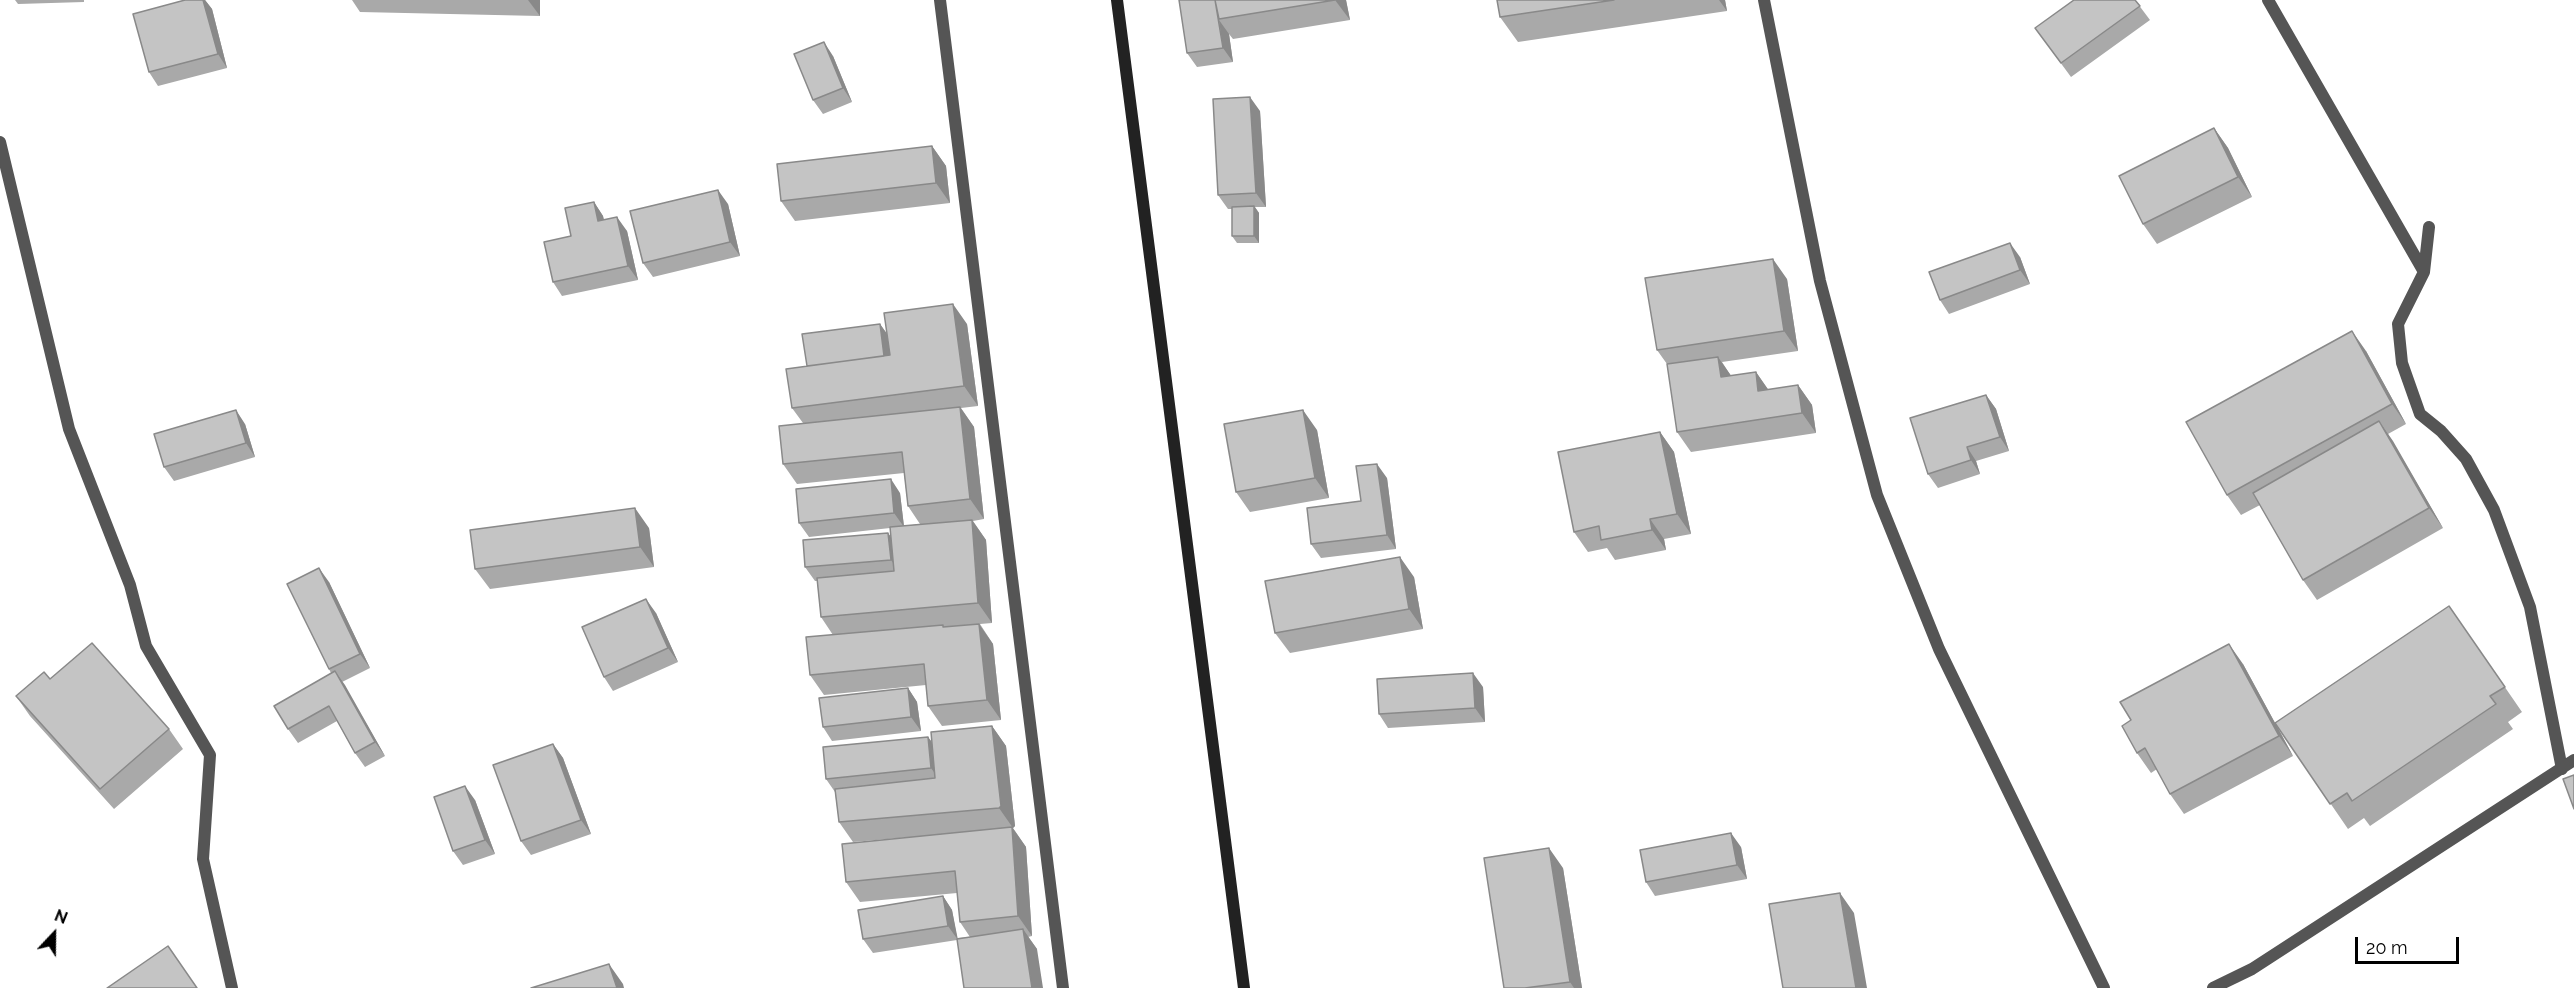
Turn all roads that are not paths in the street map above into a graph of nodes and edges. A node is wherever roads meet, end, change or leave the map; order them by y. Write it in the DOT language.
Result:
graph roads {
  1 [pos="940,0"];
  2 [pos="1117,0"];
  3 [pos="1764,0"];
  4 [pos="2268,0"];
  5 [pos="0,142"];
  6 [pos="2429,227"];
  7 [pos="2424,272"];
  8 [pos="2574,760"];
  9 [pos="2562,769"];
  10 [pos="232,988"];
  11 [pos="1063,988"];
  12 [pos="1244,988"];
  13 [pos="2104,988"];
  14 [pos="2213,988"];
  1 -- 11 [label="street"];
  2 -- 12 [label="street"];
  3 -- 13 [label="street"];
  4 -- 7 [label="street"];
  5 -- 10 [label="street"];
  6 -- 7 [label="street"];
  7 -- 9 [label="street"];
  8 -- 9 [label="street"];
  9 -- 14 [label="street"];
}
